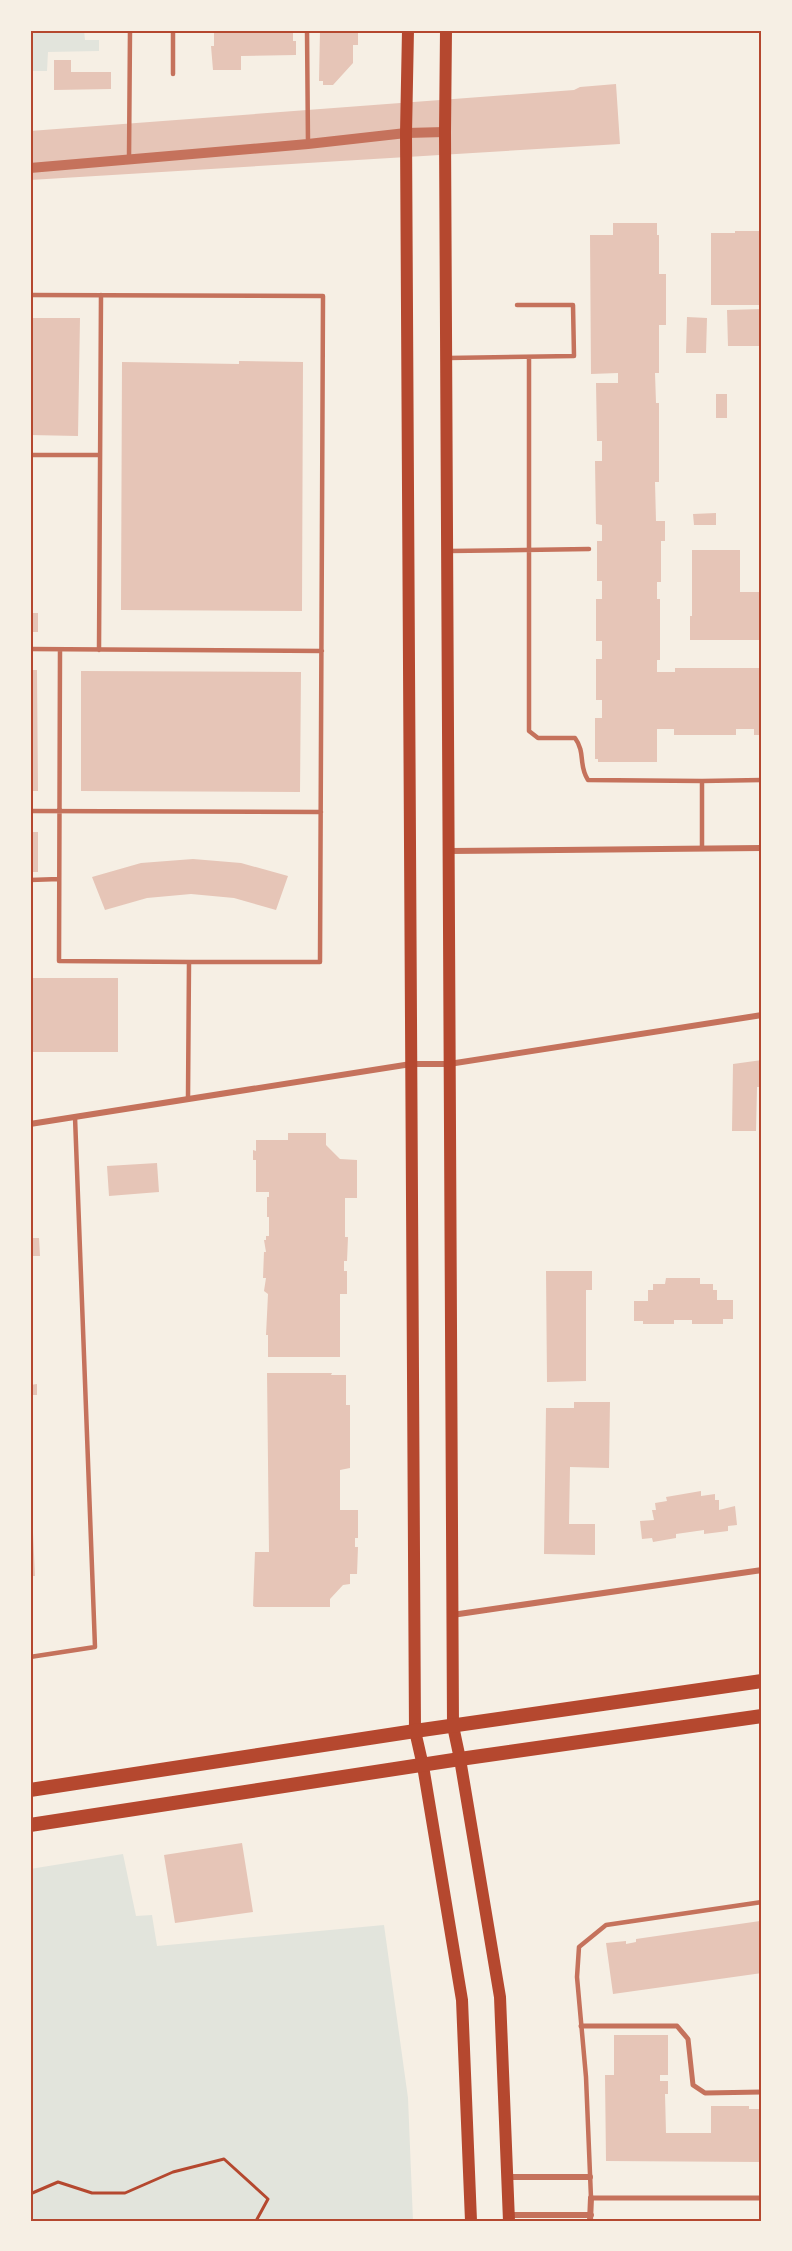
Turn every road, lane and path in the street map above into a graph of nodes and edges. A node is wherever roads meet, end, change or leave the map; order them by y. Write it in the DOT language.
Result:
graph roads {
  1 [pos="130,30"];
  2 [pos="173,30"];
  3 [pos="307,30"];
  4 [pos="408,30"];
  5 [pos="446,30"];
  6 [pos="173,74"];
  7 [pos="445,132"];
  8 [pos="406,133"];
  9 [pos="308,144"];
  10 [pos="129,159"];
  11 [pos="30,168"];
  12 [pos="30,294"];
  13 [pos="101,295"];
  14 [pos="517,305"];
  15 [pos="529,357"];
  16 [pos="446,358"];
  17 [pos="30,455"];
  18 [pos="100,455"];
  19 [pos="589,549"];
  20 [pos="528,550"];
  21 [pos="447,551"];
  22 [pos="30,650"];
  23 [pos="60,650"];
  24 [pos="99,650"];
  25 [pos="322,651"];
  26 [pos="762,780"];
  27 [pos="702,781"];
  28 [pos="30,811"];
  29 [pos="60,811"];
  30 [pos="321,812"];
  31 [pos="702,848"];
  32 [pos="762,848"];
  33 [pos="448,851"];
  34 [pos="59,879"];
  35 [pos="30,880"];
  36 [pos="189,962"];
  37 [pos="762,1015"];
  38 [pos="411,1064"];
  39 [pos="449,1064"];
  40 [pos="188,1098"];
  41 [pos="75,1117"];
  42 [pos="30,1124"];
  43 [pos="762,1570"];
  44 [pos="453,1615"];
  45 [pos="30,1657"];
  46 [pos="762,1682"];
  47 [pos="762,1716"];
  48 [pos="453,1726"];
  49 [pos="415,1731"];
  50 [pos="460,1759"];
  51 [pos="423,1766"];
  52 [pos="30,1790"];
  53 [pos="30,1825"];
  54 [pos="762,1902"];
  55 [pos="581,2026"];
  56 [pos="762,2092"];
  57 [pos="508,2177"];
  58 [pos="590,2177"];
  59 [pos="30,2194"];
  60 [pos="591,2198"];
  61 [pos="762,2198"];
  62 [pos="509,2218"];
  63 [pos="590,2218"];
  64 [pos="256,2221"];
  65 [pos="471,2221"];
  1 -- 10 [label="lane"];
  2 -- 6 [label="lane"];
  3 -- 9 [label="lane"];
  4 -- 8 [label="main road"];
  5 -- 7 [label="main road"];
  7 -- 8 [label="street"];
  7 -- 16 [label="main road"];
  8 -- 9 [label="street"];
  8 -- 38 [label="main road"];
  9 -- 10 [label="street"];
  10 -- 11 [label="street"];
  12 -- 13 [label="lane"];
  13 -- 18 [label="lane"];
  13 -- 25 [label="lane"];
  14 -- 15 [label="lane"];
  15 -- 16 [label="lane"];
  15 -- 20 [label="lane"];
  16 -- 21 [label="main road"];
  17 -- 18 [label="lane"];
  18 -- 24 [label="lane"];
  19 -- 20 [label="lane"];
  20 -- 21 [label="lane"];
  20 -- 27 [label="lane"];
  21 -- 33 [label="main road"];
  22 -- 23 [label="lane"];
  23 -- 24 [label="lane"];
  23 -- 29 [label="lane"];
  24 -- 25 [label="lane"];
  25 -- 30 [label="lane"];
  26 -- 27 [label="lane"];
  27 -- 31 [label="lane"];
  28 -- 29 [label="lane"];
  29 -- 30 [label="lane"];
  29 -- 34 [label="lane"];
  30 -- 36 [label="lane"];
  31 -- 32 [label="street"];
  31 -- 33 [label="street"];
  33 -- 39 [label="main road"];
  34 -- 35 [label="lane"];
  34 -- 36 [label="lane"];
  36 -- 40 [label="lane"];
  37 -- 39 [label="street"];
  38 -- 39 [label="street"];
  38 -- 40 [label="street"];
  38 -- 49 [label="main road"];
  39 -- 44 [label="main road"];
  40 -- 41 [label="street"];
  41 -- 42 [label="street"];
  41 -- 45 [label="lane"];
  43 -- 44 [label="street"];
  44 -- 48 [label="main road"];
  46 -- 48 [label="main road"];
  47 -- 50 [label="main road"];
  48 -- 49 [label="main road"];
  48 -- 50 [label="main road"];
  49 -- 51 [label="main road"];
  49 -- 52 [label="main road"];
  50 -- 51 [label="main road"];
  50 -- 57 [label="main road"];
  51 -- 53 [label="main road"];
  51 -- 65 [label="main road"];
  54 -- 55 [label="lane"];
  55 -- 56 [label="street"];
  55 -- 58 [label="lane"];
  57 -- 58 [label="street"];
  57 -- 62 [label="main road"];
  58 -- 60 [label="lane"];
  59 -- 64 [label="path"];
  60 -- 61 [label="street"];
  60 -- 63 [label="street"];
  62 -- 63 [label="street"];
}
